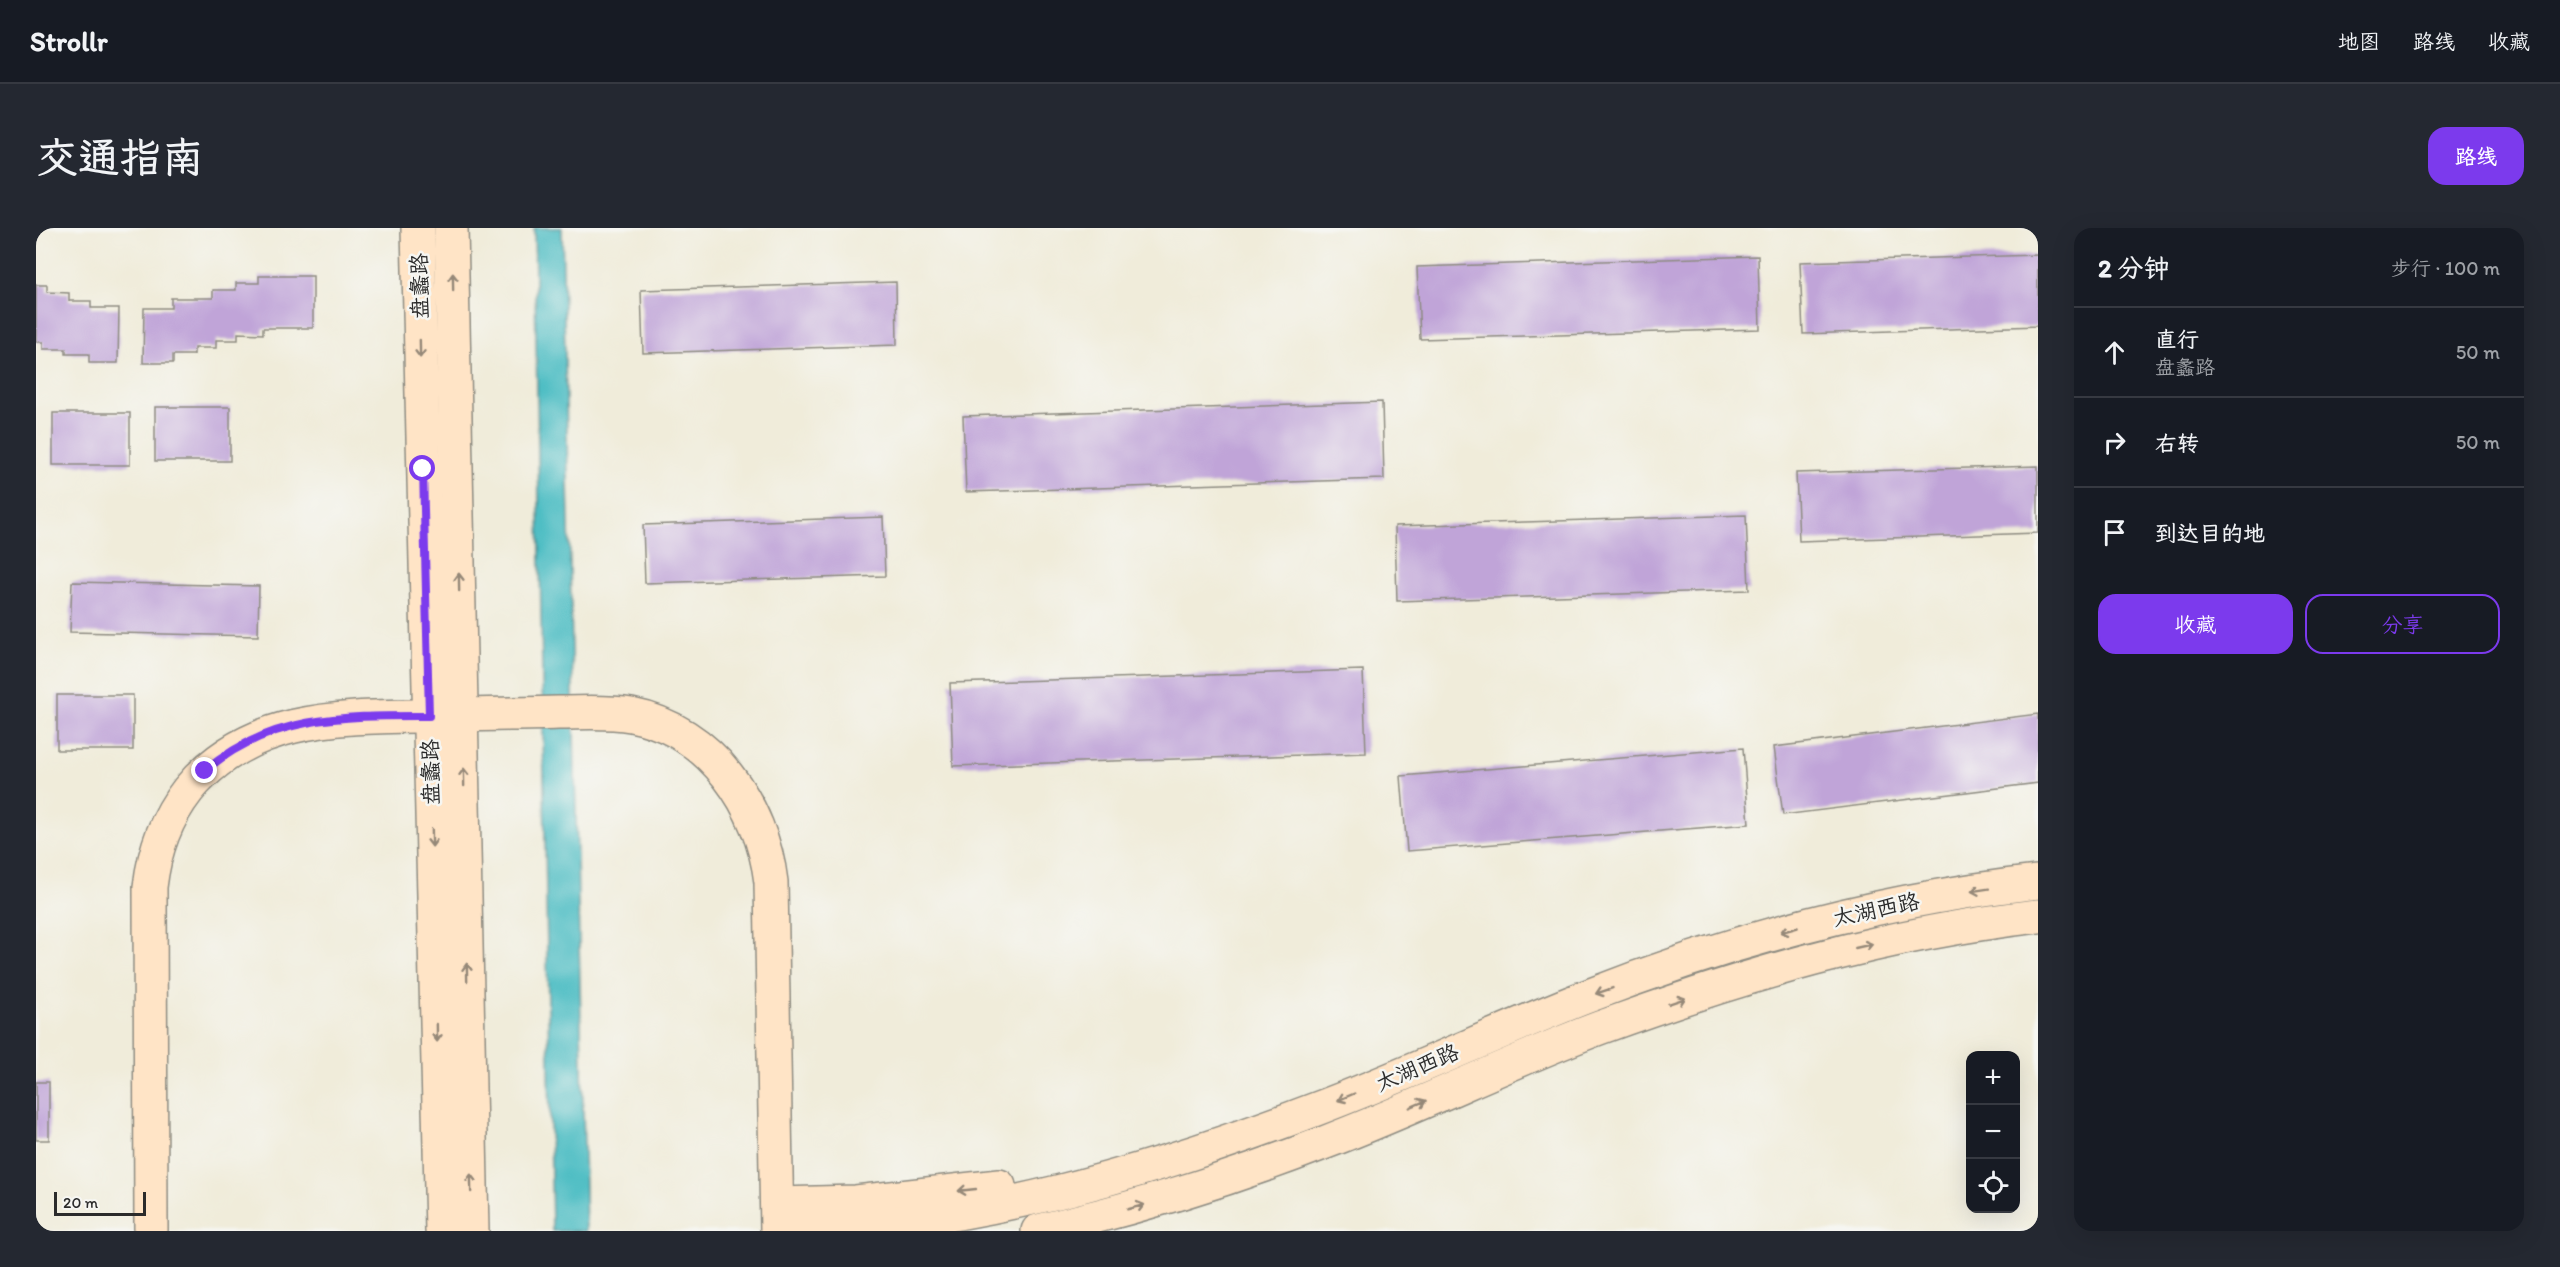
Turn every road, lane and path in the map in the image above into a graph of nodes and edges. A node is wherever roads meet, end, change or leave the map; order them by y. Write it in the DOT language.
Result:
graph roads {
  1 [pos="418,228"];
  2 [pos="451,228"];
  3 [pos="462,715"];
  4 [pos="429,716"];
  5 [pos="2038,882"];
  6 [pos="2038,916"];
  7 [pos="454,1136"];
  8 [pos="782,1222"];
  9 [pos="151,1231"];
  10 [pos="442,1231"];
  11 [pos="472,1231"];
  12 [pos="1038,1231"];
  1 -- 4 [label="main road, 盘蠡路, one-way"];
  3 -- 2 [label="main road, 盘蠡路, one-way"];
  7 -- 3 [label="main road, 盘蠡路, one-way"];
  3 -- 8 [label="main road"];
  4 -- 7 [label="main road, 盘蠡路, one-way"];
  4 -- 9 [label="main road"];
  5 -- 8 [label="main road, 太湖西路, one-way"];
  12 -- 6 [label="main road, 太湖西路, one-way"];
  7 -- 10 [label="main road"];
  11 -- 7 [label="main road, one-way"];
}
